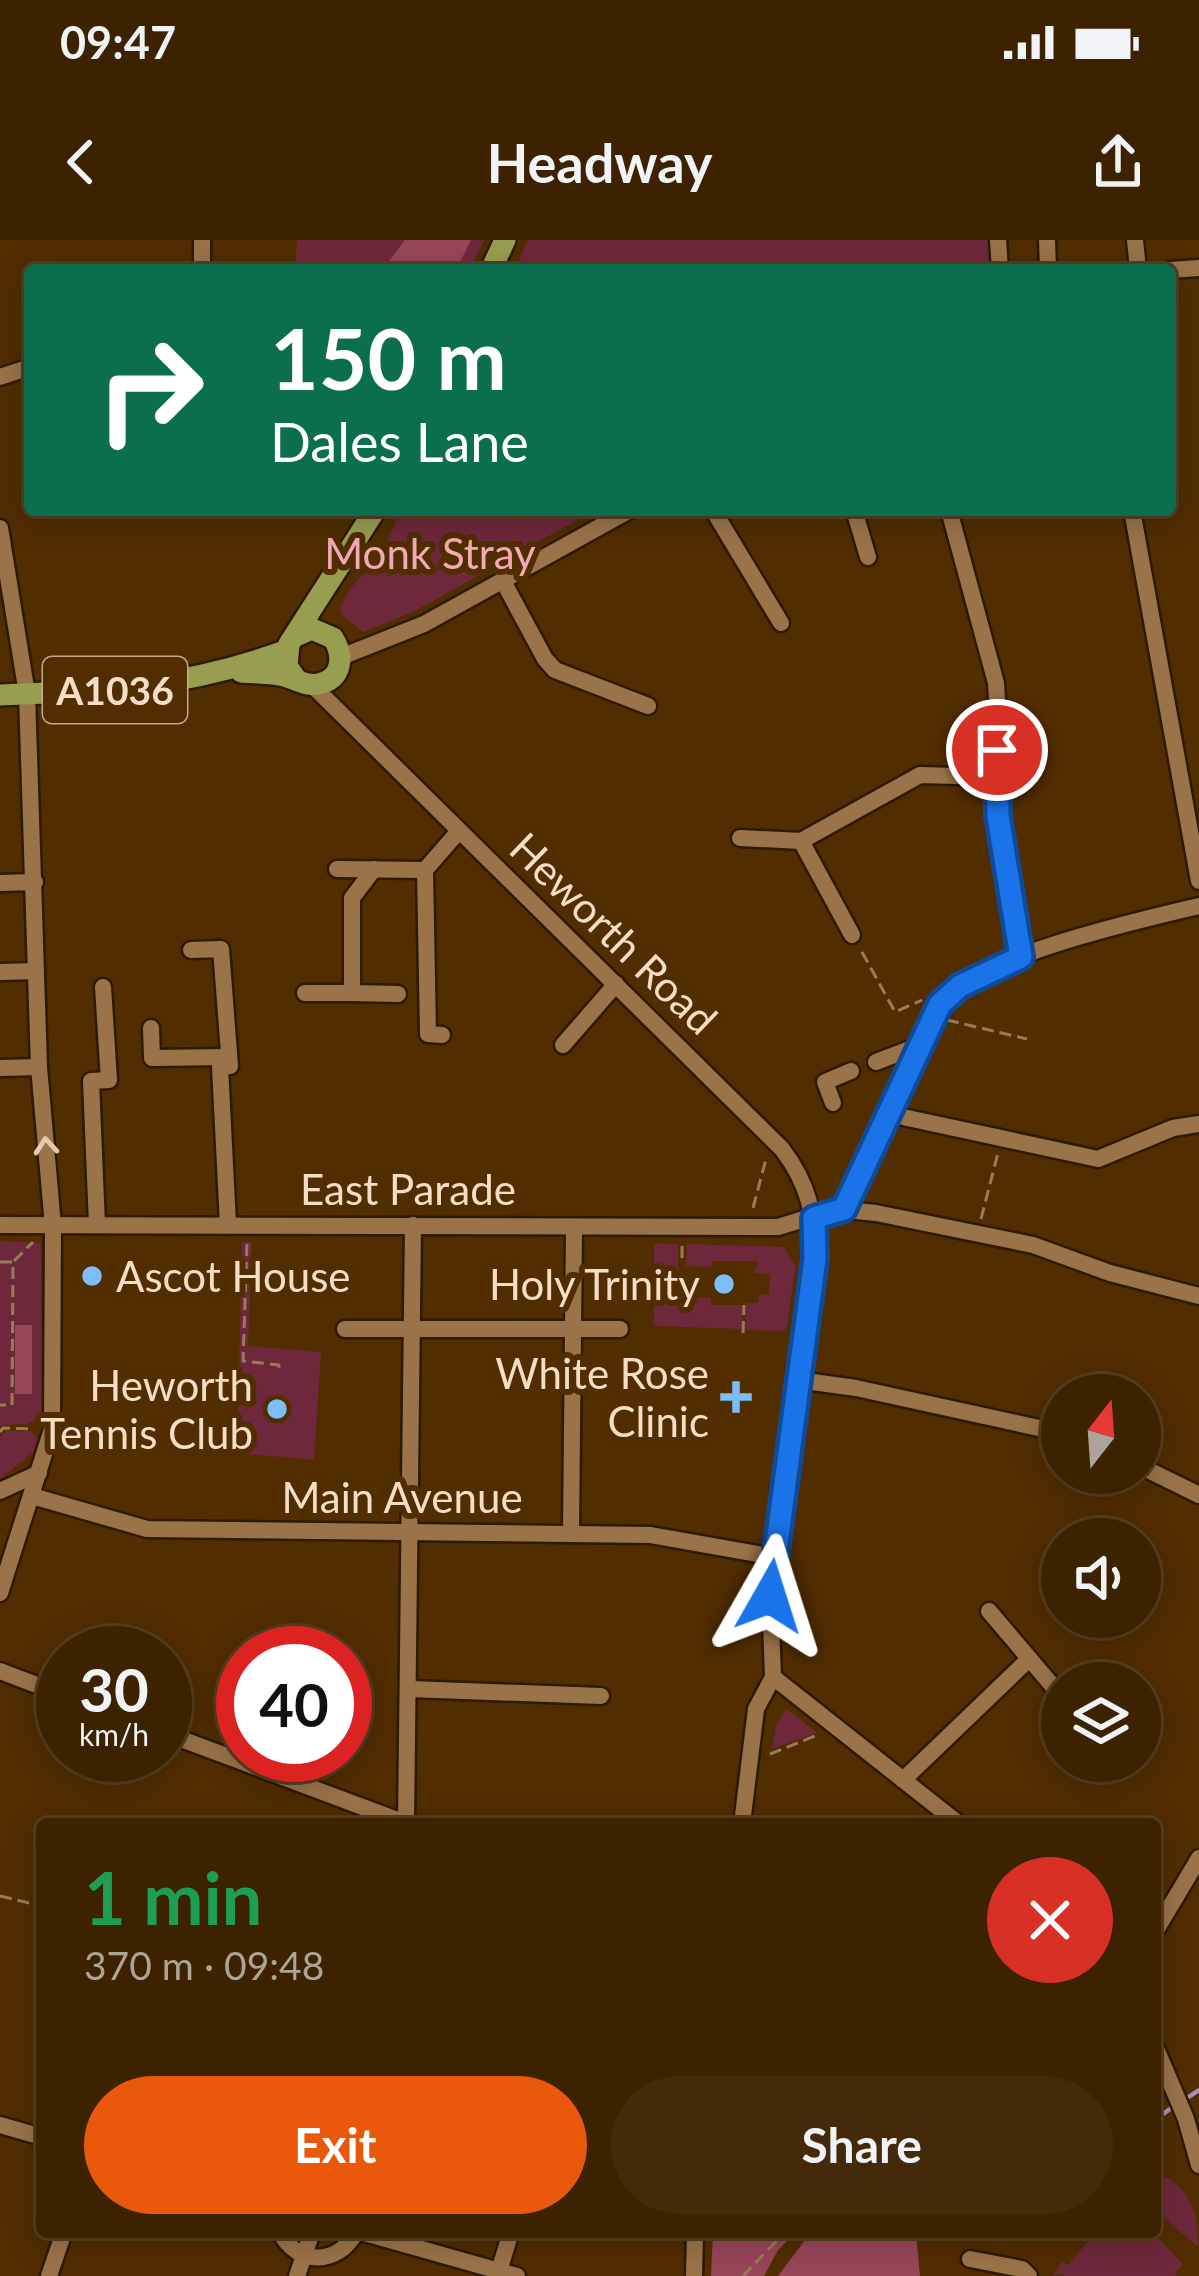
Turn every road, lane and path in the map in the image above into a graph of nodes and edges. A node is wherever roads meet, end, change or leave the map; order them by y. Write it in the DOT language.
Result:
graph roads {
  1 [pos="371,516"];
  2 [pos="619,516"];
  3 [pos="717,516"];
  4 [pos="856,516"];
  5 [pos="952,516"];
  6 [pos="1133,516"];
  7 [pos="0,528"];
  8 [pos="868,557"];
  9 [pos="503,581"];
  10 [pos="329,587"];
  11 [pos="782,623"];
  12 [pos="328,634"];
  13 [pos="296,635"];
  14 [pos="338,666"];
  15 [pos="229,671"];
  16 [pos="304,682"];
  17 [pos="0,694"];
  18 [pos="27,694"];
  19 [pos="648,706"];
  20 [pos="341,713"];
  21 [pos="994,777"];
  22 [pos="458,832"];
  23 [pos="740,838"];
  24 [pos="801,841"];
  25 [pos="337,869"];
  26 [pos="374,869"];
  27 [pos="425,870"];
  28 [pos="1199,880"];
  29 [pos="35,882"];
  30 [pos="0,883"];
  31 [pos="1199,906"];
  32 [pos="852,935"];
  33 [pos="191,950"];
  34 [pos="1021,957"];
  35 [pos="36,971"];
  36 [pos="0,972"];
  37 [pos="616,984"];
  38 [pos="103,986"];
  39 [pos="305,993"];
  40 [pos="352,993"];
  41 [pos="398,994"];
  42 [pos="936,1010"];
  43 [pos="151,1028"];
  44 [pos="442,1035"];
  45 [pos="1027,1039"];
  46 [pos="563,1045"];
  47 [pos="918,1046"];
  48 [pos="230,1057"];
  49 [pos="876,1062"];
  50 [pos="39,1067"];
  51 [pos="0,1068"];
  52 [pos="851,1071"];
  53 [pos="832,1103"];
  54 [pos="889,1114"];
  55 [pos="1199,1124"];
  56 [pos="772,1138"];
  57 [pos="1002,1139"];
  58 [pos="844,1209"];
  59 [pos="814,1218"];
  60 [pos="228,1224"];
  61 [pos="0,1225"];
  62 [pos="53,1226"];
  63 [pos="97,1226"];
  64 [pos="413,1226"];
  65 [pos="574,1227"];
  66 [pos="748,1227"];
  67 [pos="977,1234"];
  68 [pos="248,1242"];
  69 [pos="0,1262"];
  70 [pos="13,1262"];
  71 [pos="1199,1296"];
  72 [pos="745,1306"];
  73 [pos="345,1329"];
  74 [pos="412,1329"];
  75 [pos="573,1329"];
  76 [pos="620,1329"];
  77 [pos="743,1333"];
  78 [pos="279,1369"];
  79 [pos="0,1373"];
  80 [pos="11,1373"];
  81 [pos="798,1380"];
  82 [pos="0,1405"];
  83 [pos="1041,1428"];
  84 [pos="52,1430"];
  85 [pos="0,1432"];
  86 [pos="39,1473"];
  87 [pos="1161,1476"];
  88 [pos="0,1491"];
  89 [pos="1199,1495"];
  90 [pos="32,1496"];
  91 [pos="409,1532"];
  92 [pos="571,1534"];
  93 [pos="0,1551"];
  94 [pos="774,1557"];
  95 [pos="8,1569"];
  96 [pos="0,1593"];
  97 [pos="989,1611"];
  98 [pos="1029,1659"];
  99 [pos="0,1671"];
  100 [pos="1041,1673"];
  101 [pos="773,1677"];
  102 [pos="36,1685"];
  103 [pos="410,1689"];
  104 [pos="601,1696"];
  105 [pos="822,1733"];
  106 [pos="192,1743"];
  107 [pos="770,1754"];
  108 [pos="903,1780"];
  109 [pos="391,1818"];
  110 [pos="407,1818"];
  111 [pos="743,1818"];
  112 [pos="951,1818"];
  113 [pos="1199,1858"];
  114 [pos="0,1896"];
  115 [pos="36,1905"];
  116 [pos="1161,1922"];
  117 [pos="1161,2060"];
  118 [pos="1192,2118"];
  119 [pos="0,2125"];
  120 [pos="36,2135"];
  121 [pos="1198,2160"];
  122 [pos="62,2238"];
  123 [pos="282,2238"];
  124 [pos="310,2238"];
  125 [pos="353,2238"];
  126 [pos="381,2238"];
  127 [pos="511,2238"];
  128 [pos="695,2238"];
  129 [pos="779,2238"];
  130 [pos="304,2256"];
  131 [pos="979,2266"];
  132 [pos="508,2273"];
  133 [pos="49,2276"];
  134 [pos="297,2276"];
  135 [pos="694,2276"];
  136 [pos="743,2276"];
  137 [pos="1029,2276"];
  1 -- 10 [label="main road, A1036"];
  2 -- 9 [label="street"];
  3 -- 11 [label="street"];
  4 -- 8 [label="street"];
  5 -- 21 [label="street"];
  6 -- 28 [label="street"];
  7 -- 18 [label="street"];
  9 -- 14 [label="street"];
  9 -- 19 [label="street"];
  10 -- 12 [label="main road, A1036"];
  10 -- 13 [label="main road, A1036"];
  12 -- 13 [label="main road, A1036"];
  12 -- 14 [label="main road"];
  13 -- 15 [label="main road, A1036"];
  13 -- 15 [label="main road, A1036"];
  13 -- 16 [label="main road"];
  14 -- 16 [label="main road"];
  14 -- 20 [label="street"];
  15 -- 16 [label="main road, A1036"];
  15 -- 18 [label="main road, A1036"];
  16 -- 20 [label="street, Heworth Road"];
  17 -- 18 [label="main road, A1036"];
  18 -- 29 [label="street"];
  20 -- 22 [label="street, Heworth Road"];
  21 -- 24 [label="street"];
  21 -- 34 [label="street"];
  22 -- 27 [label="street"];
  22 -- 37 [label="street, Heworth Road"];
  23 -- 24 [label="street"];
  24 -- 32 [label="street"];
  25 -- 26 [label="street"];
  26 -- 27 [label="street"];
  26 -- 40 [label="street"];
  27 -- 44 [label="street"];
  29 -- 30 [label="street"];
  29 -- 35 [label="street"];
  31 -- 34 [label="street"];
  32 -- 42 [label="path"];
  33 -- 48 [label="street"];
  34 -- 42 [label="street"];
  35 -- 36 [label="street"];
  35 -- 50 [label="street"];
  37 -- 46 [label="street"];
  37 -- 56 [label="street, Heworth Road"];
  38 -- 63 [label="street"];
  39 -- 40 [label="street"];
  40 -- 41 [label="street"];
  42 -- 45 [label="path"];
  42 -- 47 [label="street"];
  43 -- 48 [label="street"];
  47 -- 49 [label="street"];
  47 -- 54 [label="street"];
  48 -- 60 [label="street"];
  50 -- 51 [label="street"];
  62 -- 50 [label="street, one-way"];
  52 -- 53 [label="street"];
  54 -- 57 [label="street"];
  54 -- 58 [label="street"];
  55 -- 57 [label="street"];
  56 -- 59 [label="street, Heworth Road"];
  56 -- 66 [label="path"];
  57 -- 67 [label="path"];
  58 -- 59 [label="street, East Parade"];
  58 -- 67 [label="street"];
  59 -- 66 [label="street, East Parade"];
  59 -- 81 [label="street"];
  60 -- 63 [label="street, East Parade"];
  60 -- 64 [label="street, East Parade"];
  61 -- 62 [label="street, East Parade"];
  62 -- 63 [label="street, East Parade"];
  62 -- 70 [label="path"];
  62 -- 84 [label="street"];
  64 -- 65 [label="street, East Parade"];
  64 -- 74 [label="street"];
  65 -- 66 [label="street, East Parade"];
  65 -- 75 [label="street"];
  67 -- 71 [label="street"];
  68 -- 78 [label="path"];
  69 -- 70 [label="path"];
  70 -- 80 [label="path"];
  72 -- 77 [label="path"];
  73 -- 74 [label="street"];
  74 -- 75 [label="street"];
  74 -- 91 [label="street"];
  75 -- 76 [label="street"];
  75 -- 92 [label="street"];
  79 -- 80 [label="path"];
  80 -- 82 [label="path"];
  81 -- 83 [label="street"];
  81 -- 94 [label="street"];
  84 -- 85 [label="path"];
  84 -- 86 [label="street"];
  86 -- 88 [label="street"];
  86 -- 90 [label="street"];
  87 -- 89 [label="street"];
  90 -- 91 [label="street, Main Avenue"];
  90 -- 95 [label="street"];
  91 -- 92 [label="street, Main Avenue"];
  91 -- 103 [label="street"];
  92 -- 94 [label="street, Main Avenue"];
  93 -- 95 [label="street"];
  94 -- 101 [label="street"];
  95 -- 96 [label="street"];
  97 -- 98 [label="street"];
  98 -- 100 [label="street"];
  98 -- 108 [label="street"];
  99 -- 102 [label="street"];
  101 -- 108 [label="street"];
  101 -- 111 [label="street"];
  103 -- 104 [label="street"];
  103 -- 110 [label="street"];
  105 -- 107 [label="path"];
  106 -- 109 [label="street"];
  108 -- 112 [label="street"];
  113 -- 116 [label="street"];
  114 -- 115 [label="path"];
  117 -- 118 [label="street"];
  118 -- 121 [label="street"];
  119 -- 120 [label="street"];
  122 -- 133 [label="street"];
  123 -- 130 [label="street"];
  124 -- 130 [label="street"];
  125 -- 130 [label="street"];
  126 -- 132 [label="street"];
  127 -- 132 [label="street"];
  128 -- 135 [label="street"];
  129 -- 136 [label="path"];
  130 -- 134 [label="street"];
  131 -- 137 [label="street"];
}
